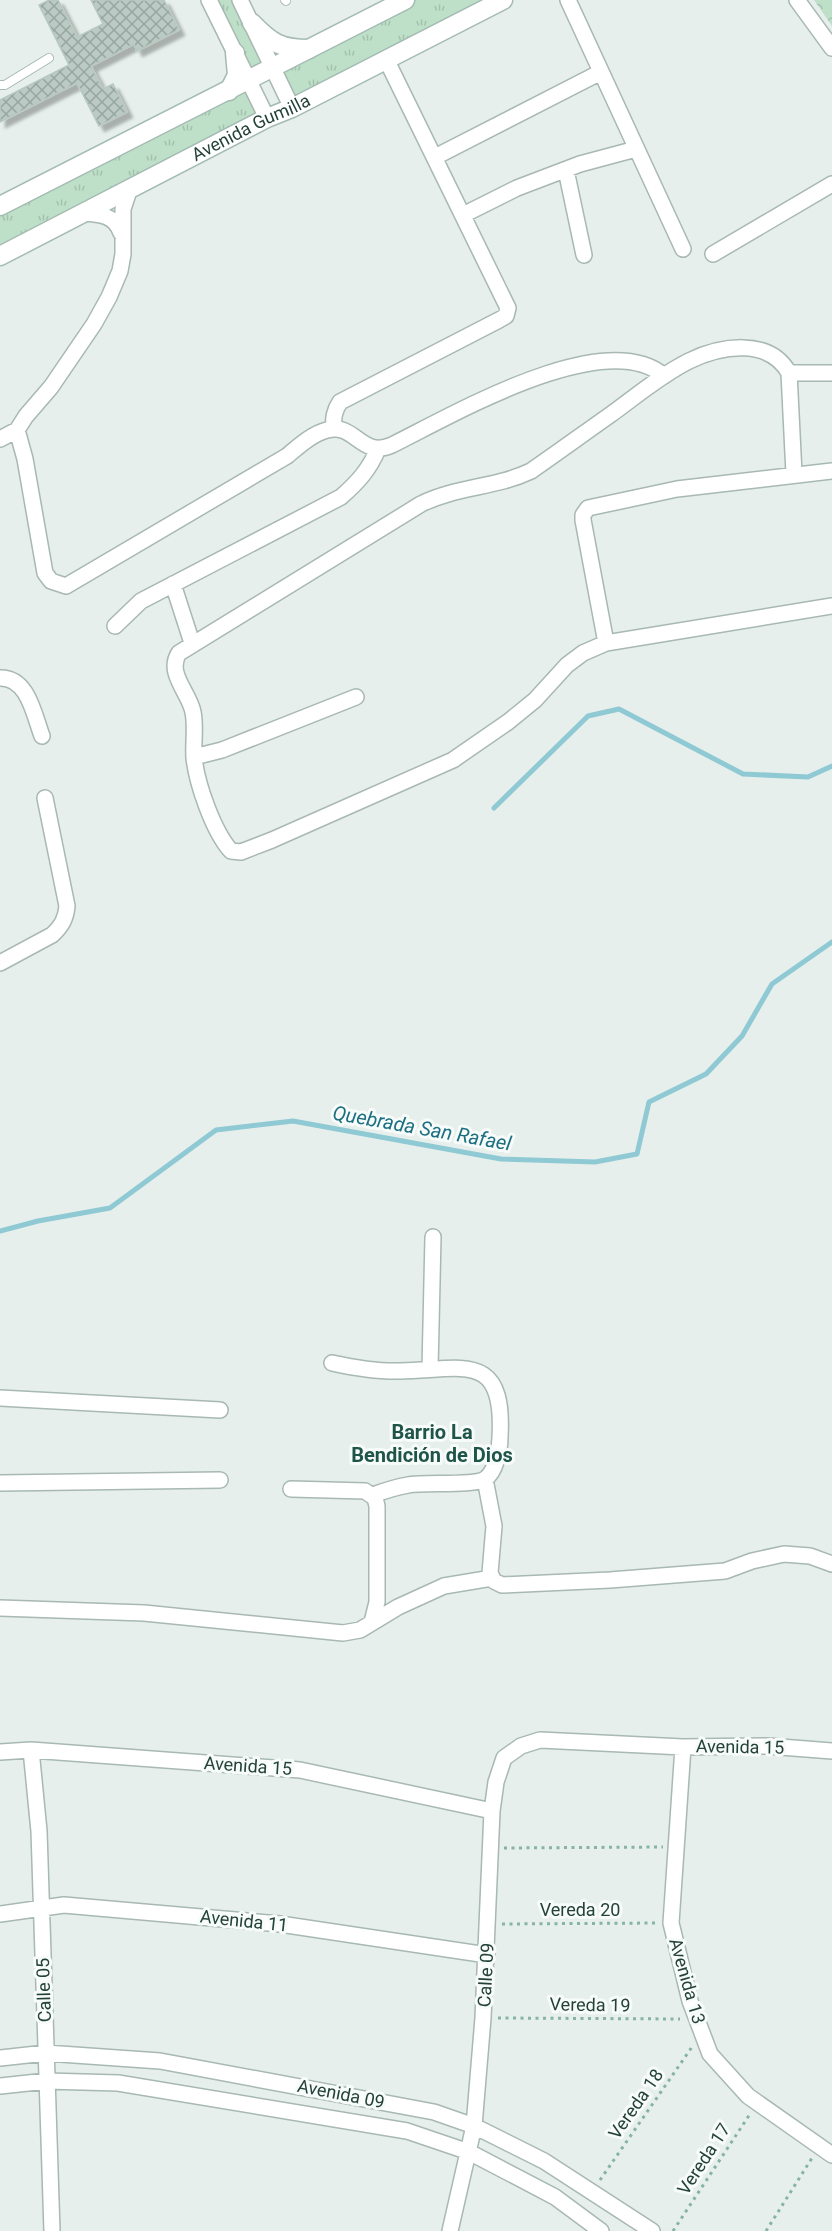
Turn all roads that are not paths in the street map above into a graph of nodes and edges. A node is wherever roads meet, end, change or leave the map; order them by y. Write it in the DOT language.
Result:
graph roads {
  1 [pos="209,0"];
  2 [pos="240,0"];
  3 [pos="405,0"];
  4 [pos="503,0"];
  5 [pos="568,0"];
  6 [pos="797,0"];
  7 [pos="383,5"];
  8 [pos="252,23"];
  9 [pos="832,48"];
  10 [pos="311,49"];
  11 [pos="235,53"];
  12 [pos="49,58"];
  13 [pos="387,59"];
  14 [pos="274,68"];
  15 [pos="600,72"];
  16 [pos="249,81"];
  17 [pos="0,85"];
  18 [pos="229,91"];
  19 [pos="292,108"];
  20 [pos="267,118"];
  21 [pos="636,149"];
  22 [pos="435,157"];
  23 [pos="566,170"];
  24 [pos="832,184"];
  25 [pos="130,188"];
  26 [pos="0,206"];
  27 [pos="83,213"];
  28 [pos="463,215"];
  29 [pos="122,236"];
  30 [pos="683,249"];
  31 [pos="713,254"];
  32 [pos="584,255"];
  33 [pos="0,256"];
  34 [pos="789,373"];
  35 [pos="832,373"];
  36 [pos="664,376"];
  37 [pos="17,429"];
  38 [pos="334,429"];
  39 [pos="0,439"];
  40 [pos="378,449"];
  41 [pos="832,471"];
  42 [pos="794,474"];
  43 [pos="173,584"];
  44 [pos="832,606"];
  45 [pos="115,626"];
  46 [pos="606,643"];
  47 [pos="192,644"];
  48 [pos="0,678"];
  49 [pos="356,697"];
  50 [pos="42,736"];
  51 [pos="194,757"];
  52 [pos="45,798"];
  53 [pos="0,963"];
  54 [pos="433,1238"];
  55 [pos="332,1362"];
  56 [pos="430,1369"];
  57 [pos="0,1398"];
  58 [pos="220,1410"];
  59 [pos="485,1479"];
  60 [pos="220,1480"];
  61 [pos="0,1483"];
  62 [pos="291,1489"];
  63 [pos="373,1495"];
  64 [pos="832,1564"];
  65 [pos="492,1578"];
  66 [pos="0,1608"];
  67 [pos="372,1622"];
  68 [pos="540,1740"];
  69 [pos="683,1747"];
  70 [pos="31,1750"];
  71 [pos="832,1751"];
  72 [pos="0,1752"];
  73 [pos="492,1811"];
  74 [pos="42,1908"];
  75 [pos="0,1914"];
  76 [pos="487,1955"];
  77 [pos="46,2053"];
  78 [pos="0,2058"];
  79 [pos="47,2081"];
  80 [pos="0,2086"];
  81 [pos="474,2126"];
  82 [pos="826,2151"];
  83 [pos="469,2152"];
  84 [pos="52,2231"];
  85 [pos="450,2231"];
  86 [pos="601,2231"];
  87 [pos="652,2231"];
  1 -- 11 [label="street"];
  2 -- 8 [label="street"];
  3 -- 7 [label="main road"];
  4 -- 13 [label="main road, Avenida Gumilla"];
  5 -- 15 [label="street"];
  6 -- 9 [label="street"];
  7 -- 10 [label="main road"];
  8 -- 10 [label="main road"];
  8 -- 14 [label="street"];
  10 -- 14 [label="main road"];
  11 -- 16 [label="street"];
  11 -- 18 [label="main road"];
  12 -- 17 [label="lane"];
  13 -- 19 [label="main road, Avenida Gumilla"];
  13 -- 22 [label="street"];
  14 -- 16 [label="main road"];
  14 -- 19 [label="street"];
  15 -- 21 [label="street"];
  15 -- 22 [label="street"];
  16 -- 18 [label="main road"];
  16 -- 20 [label="street"];
  18 -- 26 [label="main road"];
  19 -- 20 [label="main road, Avenida Gumilla"];
  20 -- 25 [label="main road, Avenida Gumilla"];
  21 -- 23 [label="street"];
  21 -- 30 [label="street"];
  22 -- 28 [label="street"];
  23 -- 28 [label="street"];
  23 -- 32 [label="street"];
  24 -- 31 [label="street"];
  25 -- 27 [label="main road, Avenida Gumilla"];
  25 -- 29 [label="street"];
  27 -- 29 [label="street"];
  27 -- 33 [label="main road, Avenida Gumilla"];
  28 -- 38 [label="street"];
  29 -- 37 [label="street"];
  34 -- 35 [label="street"];
  34 -- 36 [label="street"];
  34 -- 42 [label="street"];
  36 -- 40 [label="street"];
  36 -- 47 [label="street"];
  37 -- 38 [label="street"];
  37 -- 39 [label="street"];
  38 -- 40 [label="street"];
  40 -- 43 [label="street"];
  41 -- 42 [label="street"];
  42 -- 46 [label="street"];
  43 -- 45 [label="street"];
  43 -- 47 [label="street"];
  44 -- 46 [label="street"];
  46 -- 51 [label="street"];
  47 -- 51 [label="street"];
  48 -- 50 [label="street"];
  49 -- 51 [label="street"];
  52 -- 53 [label="street"];
  54 -- 56 [label="street"];
  55 -- 56 [label="street"];
  56 -- 59 [label="street"];
  57 -- 58 [label="street"];
  59 -- 63 [label="street"];
  59 -- 65 [label="street"];
  60 -- 61 [label="street"];
  62 -- 63 [label="street"];
  63 -- 67 [label="street"];
  64 -- 65 [label="street"];
  65 -- 67 [label="street"];
  66 -- 67 [label="street"];
  68 -- 69 [label="street, Avenida 15"];
  68 -- 73 [label="street, Calle 09"];
  69 -- 71 [label="street, Avenida 15"];
  69 -- 82 [label="street, Avenida 13"];
  70 -- 72 [label="street, Avenida 15"];
  70 -- 73 [label="street, Avenida 15"];
  70 -- 74 [label="street, Calle 05"];
  73 -- 76 [label="street, Calle 09"];
  74 -- 75 [label="street, Avenida 11"];
  74 -- 76 [label="street, Avenida 11"];
  74 -- 77 [label="street, Calle 05"];
  76 -- 81 [label="street, Calle 09"];
  77 -- 78 [label="street, Avenida 09"];
  77 -- 79 [label="street, Calle 05"];
  77 -- 81 [label="street, Avenida 09"];
  79 -- 80 [label="street, Avenida 09"];
  79 -- 83 [label="street, Avenida 09"];
  79 -- 84 [label="street, Calle 05"];
  81 -- 83 [label="street, Calle 09"];
  81 -- 87 [label="street, Avenida 09"];
  83 -- 85 [label="street, Calle 09"];
  83 -- 86 [label="street, Avenida 09"];
}
